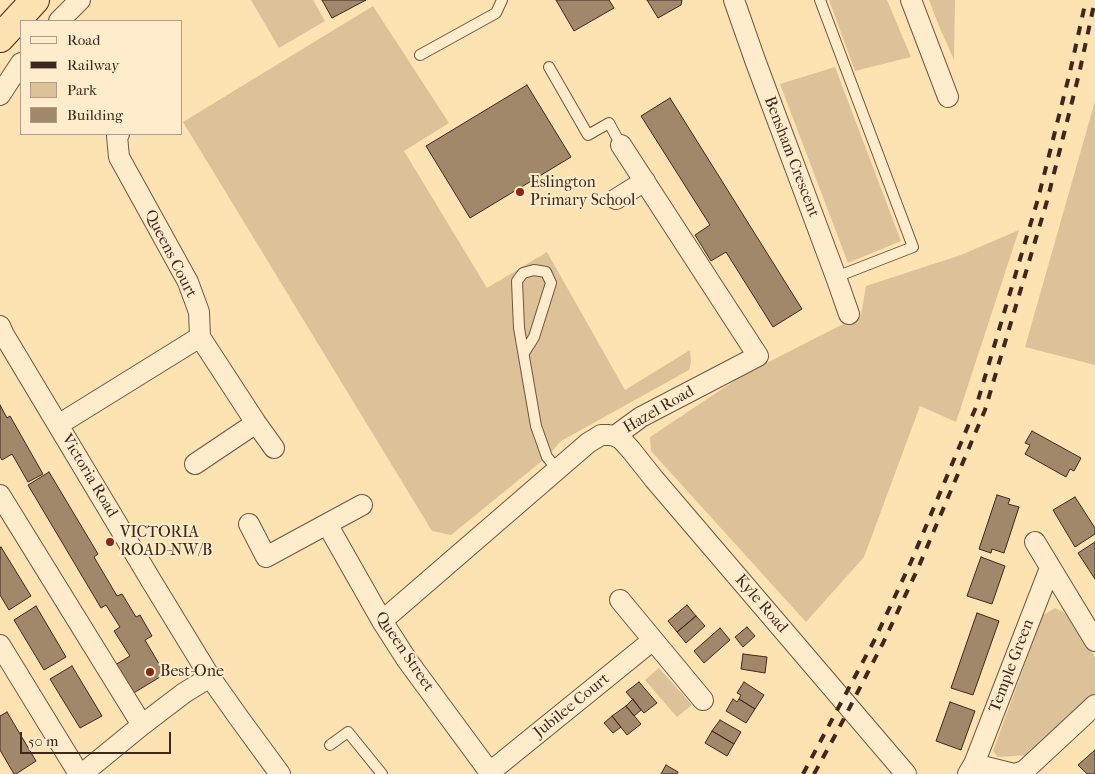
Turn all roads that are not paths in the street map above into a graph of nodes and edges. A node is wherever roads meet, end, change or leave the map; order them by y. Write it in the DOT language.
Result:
graph roads {
  1 [pos="35,0"];
  2 [pos="80,0"];
  3 [pos="502,0"];
  4 [pos="734,0"];
  5 [pos="820,0"];
  6 [pos="911,0"];
  7 [pos="60,20"];
  8 [pos="0,38"];
  9 [pos="420,55"];
  10 [pos="20,65"];
  11 [pos="549,67"];
  12 [pos="0,95"];
  13 [pos="948,97"];
  14 [pos="118,135"];
  15 [pos="622,145"];
  16 [pos="644,181"];
  17 [pos="616,198"];
  18 [pos="836,277"];
  19 [pos="849,314"];
  20 [pos="0,326"];
  21 [pos="200,337"];
  22 [pos="524,353"];
  23 [pos="256,423"];
  24 [pos="58,425"];
  25 [pos="615,436"];
  26 [pos="274,448"];
  27 [pos="194,464"];
  28 [pos="558,470"];
  29 [pos="0,495"];
  30 [pos="362,505"];
  31 [pos="249,524"];
  32 [pos="327,524"];
  33 [pos="1035,542"];
  34 [pos="1050,568"];
  35 [pos="620,600"];
  36 [pos="382,621"];
  37 [pos="653,640"];
  38 [pos="1095,642"];
  39 [pos="0,645"];
  40 [pos="210,676"];
  41 [pos="704,700"];
  42 [pos="1095,705"];
  43 [pos="142,725"];
  44 [pos="330,745"];
  45 [pos="971,769"];
  46 [pos="491,773"];
  47 [pos="80,774"];
  48 [pos="280,774"];
  49 [pos="382,774"];
  50 [pos="906,774"];
  1 -- 8 [label="highway"];
  2 -- 7 [label="street"];
  3 -- 9 [label="lane"];
  4 -- 18 [label="street, Bensham Crescent"];
  5 -- 18 [label="lane"];
  6 -- 13 [label="street"];
  10 -- 12 [label="street"];
  11 -- 15 [label="lane"];
  14 -- 21 [label="street, Queens Court"];
  15 -- 16 [label="street, Hazel Road"];
  16 -- 17 [label="street"];
  16 -- 25 [label="street, Hazel Road"];
  18 -- 19 [label="street, Bensham Crescent"];
  20 -- 24 [label="street, Victoria Road"];
  21 -- 23 [label="street"];
  21 -- 24 [label="street"];
  22 -- 22 [label="lane"];
  22 -- 28 [label="lane"];
  23 -- 26 [label="street"];
  23 -- 27 [label="street"];
  24 -- 40 [label="street, Victoria Road"];
  25 -- 28 [label="street, Hazel Road"];
  25 -- 50 [label="street, Kyle Road"];
  28 -- 36 [label="street, Hazel Road"];
  29 -- 43 [label="street"];
  30 -- 32 [label="street"];
  31 -- 32 [label="street"];
  32 -- 36 [label="street, Queen Street"];
  33 -- 34 [label="street"];
  34 -- 38 [label="street"];
  34 -- 45 [label="street, Temple Green"];
  35 -- 37 [label="street"];
  36 -- 46 [label="street, Queen Street"];
  37 -- 41 [label="street"];
  37 -- 46 [label="street, Jubilee Court"];
  39 -- 47 [label="street"];
  40 -- 43 [label="street"];
  40 -- 48 [label="street, Victoria Road"];
  42 -- 45 [label="street, Temple Green"];
  43 -- 47 [label="street"];
  44 -- 49 [label="lane"];
}
